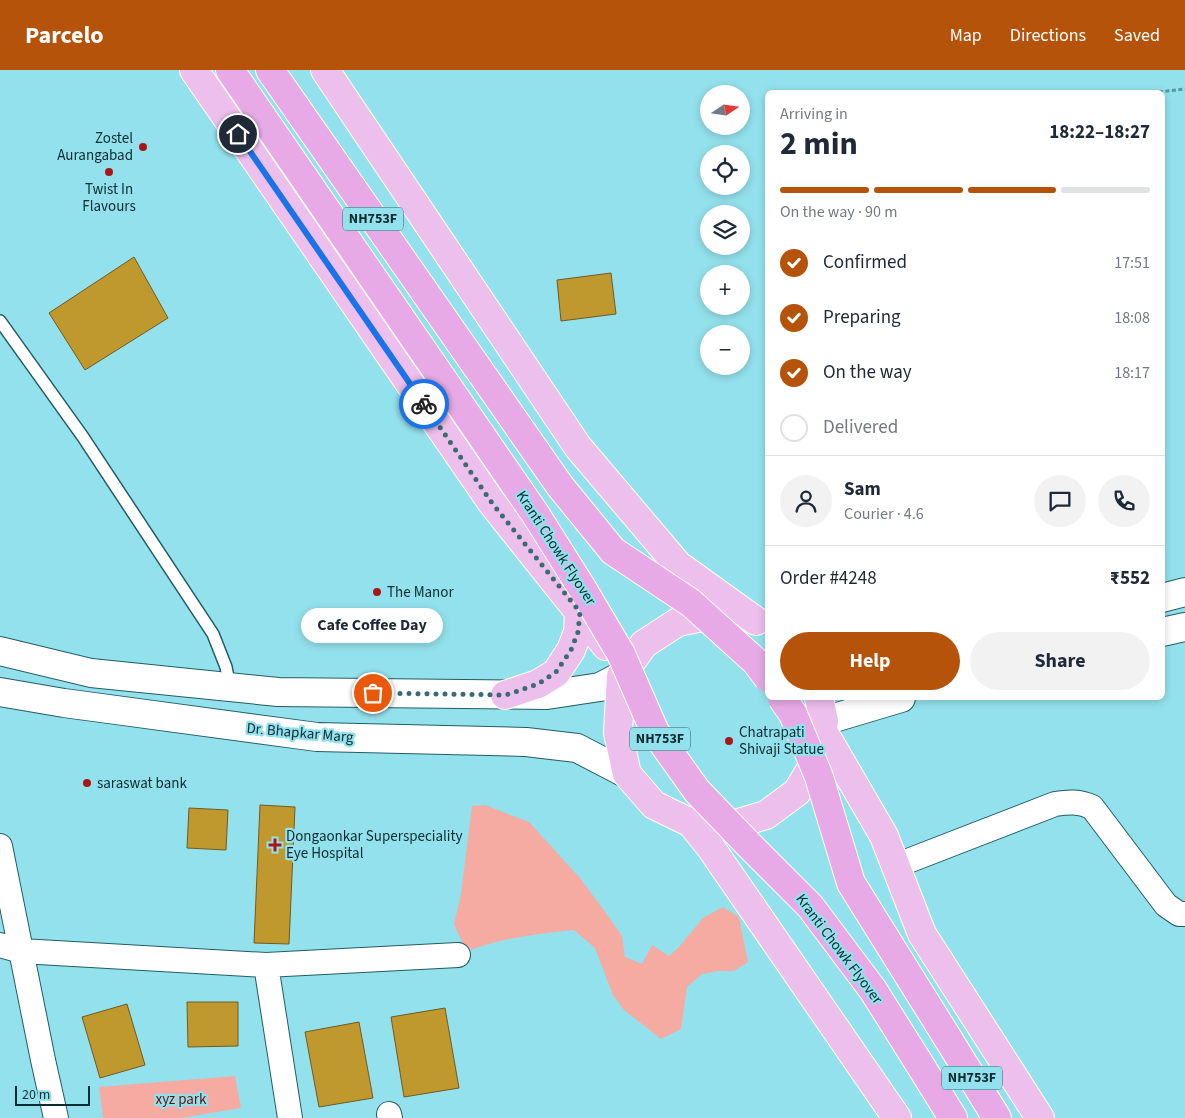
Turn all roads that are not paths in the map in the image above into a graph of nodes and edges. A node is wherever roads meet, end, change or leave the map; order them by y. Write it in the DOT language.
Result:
graph roads {
  1 [pos="194,70"];
  2 [pos="230,70"];
  3 [pos="270,70"];
  4 [pos="332,75"];
  5 [pos="0,321"];
  6 [pos="1185,592"];
  7 [pos="1165,597"];
  8 [pos="580,612"];
  9 [pos="762,624"];
  10 [pos="1185,627"];
  11 [pos="1165,631"];
  12 [pos="0,651"];
  13 [pos="623,673"];
  14 [pos="765,674"];
  15 [pos="230,687"];
  16 [pos="0,692"];
  17 [pos="506,695"];
  18 [pos="783,700"];
  19 [pos="893,700"];
  20 [pos="822,717"];
  21 [pos="627,774"];
  22 [pos="691,823"];
  23 [pos="0,846"];
  24 [pos="895,866"];
  25 [pos="1185,914"];
  26 [pos="10,948"];
  27 [pos="458,955"];
  28 [pos="266,965"];
  29 [pos="56,1118"];
  30 [pos="290,1118"];
  31 [pos="897,1118"];
  32 [pos="953,1118"];
  33 [pos="997,1118"];
  34 [pos="1040,1118"];
  1 -- 8 [label="main road"];
  2 -- 32 [label="highway, Kranti Chowk Flyover / NH753F, bridge"];
  3 -- 14 [label="highway, NH753F, bridge"];
  4 -- 9 [label="main road"];
  5 -- 15 [label="lane"];
  6 -- 7 [label="main road"];
  8 -- 13 [label="main road"];
  8 -- 17 [label="main road"];
  9 -- 13 [label="main road"];
  10 -- 11 [label="main road"];
  12 -- 15 [label="main road"];
  13 -- 17 [label="main road"];
  13 -- 21 [label="main road"];
  15 -- 17 [label="main road"];
  16 -- 21 [label="main road, Dr. Bhapkar Marg"];
  18 -- 33 [label="highway, NH753F, bridge"];
  19 -- 20 [label="main road"];
  20 -- 22 [label="main road"];
  20 -- 24 [label="main road"];
  21 -- 22 [label="main road"];
  22 -- 31 [label="main road"];
  23 -- 26 [label="street"];
  24 -- 25 [label="street"];
  24 -- 34 [label="main road"];
  26 -- 28 [label="street"];
  26 -- 29 [label="street"];
  27 -- 28 [label="street"];
  28 -- 30 [label="street"];
}
